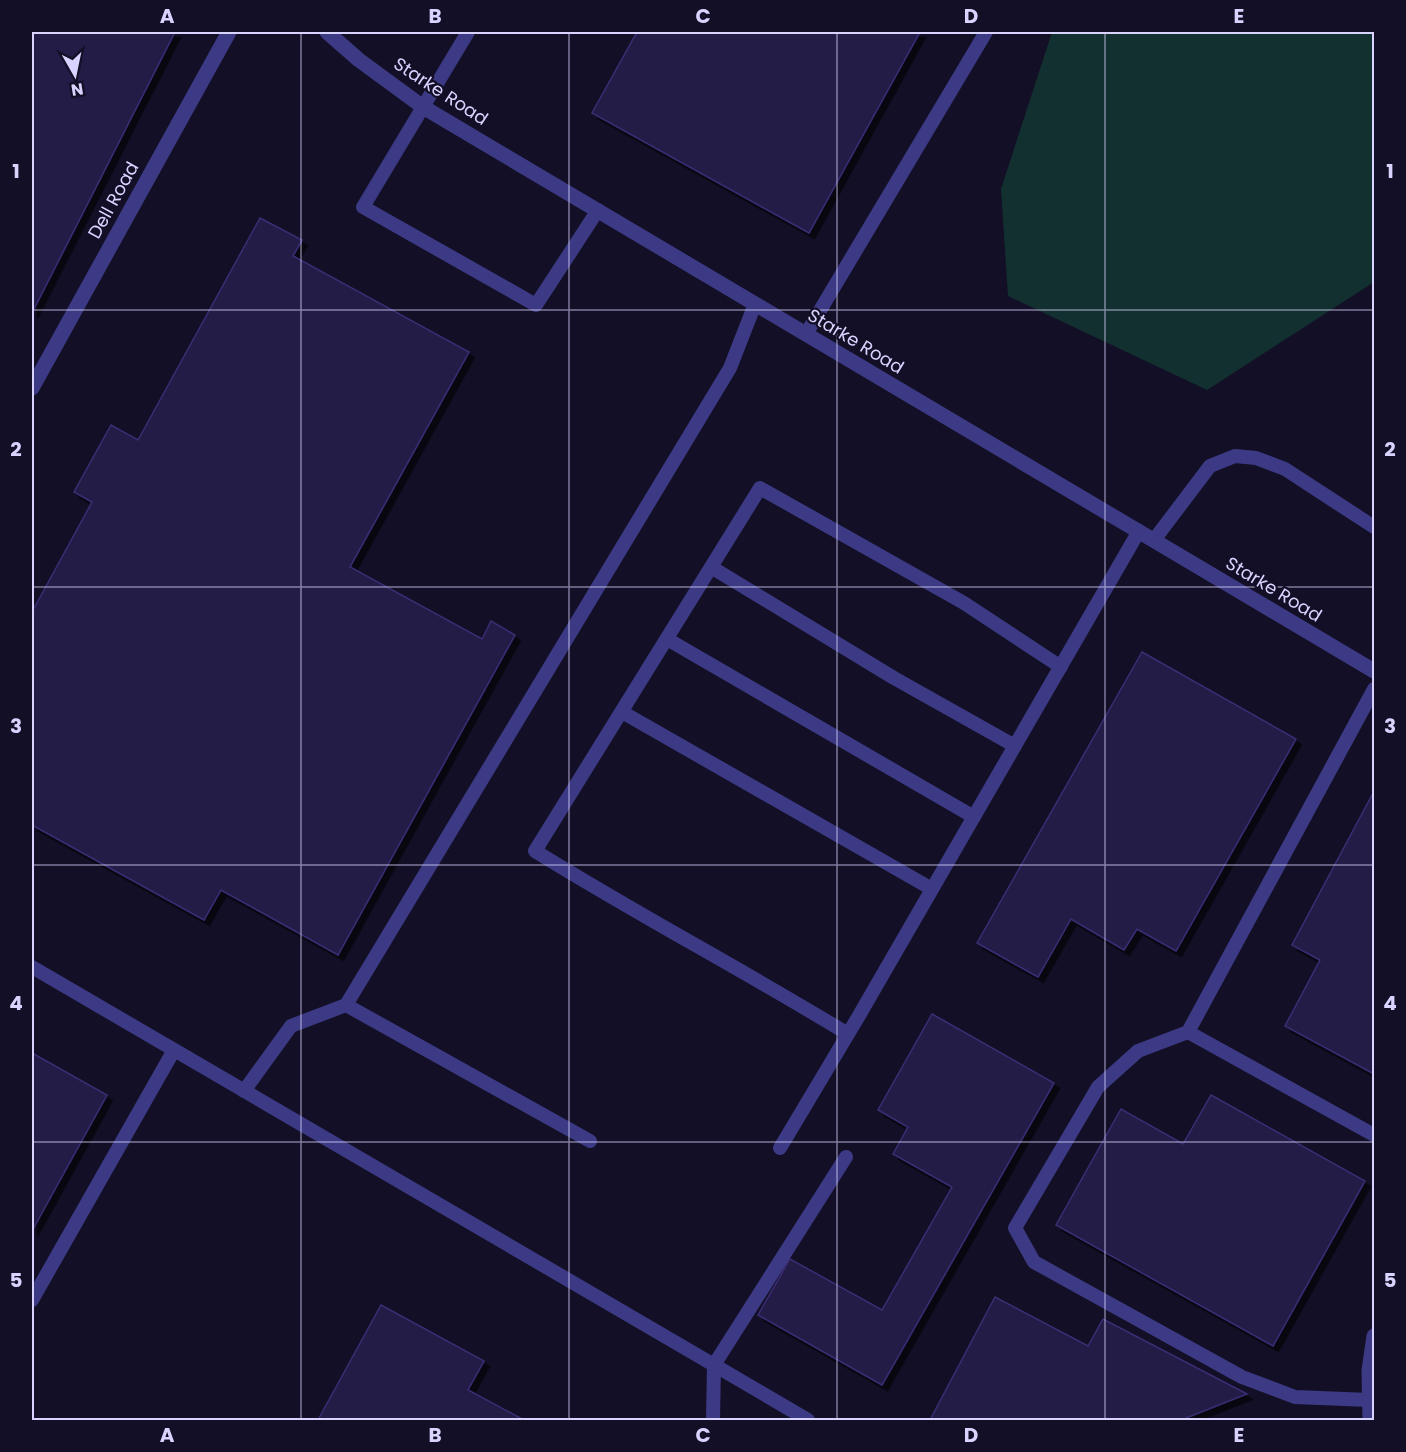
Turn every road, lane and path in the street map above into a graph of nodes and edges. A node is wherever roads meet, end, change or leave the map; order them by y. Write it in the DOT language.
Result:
graph roads {
  1 [pos="229,32"];
  2 [pos="327,32"];
  3 [pos="468,32"];
  4 [pos="986,32"];
  5 [pos="423,107"];
  6 [pos="597,210"];
  7 [pos="755,303"];
  8 [pos="807,334"];
  9 [pos="35,372"];
  10 [pos="32,388"];
  11 [pos="1374,526"];
  12 [pos="1139,531"];
  13 [pos="1154,540"];
  14 [pos="711,567"];
  15 [pos="667,639"];
  16 [pos="1061,667"];
  17 [pos="1374,667"];
  18 [pos="1374,688"];
  19 [pos="622,712"];
  20 [pos="1015,746"];
  21 [pos="974,817"];
  22 [pos="933,889"];
  23 [pos="32,967"];
  24 [pos="345,1005"];
  25 [pos="1188,1032"];
  26 [pos="848,1034"];
  27 [pos="174,1050"];
  28 [pos="244,1091"];
  29 [pos="1374,1135"];
  30 [pos="590,1141"];
  31 [pos="780,1148"];
  32 [pos="846,1157"];
  33 [pos="32,1300"];
  34 [pos="1374,1336"];
  35 [pos="714,1365"];
  36 [pos="1369,1401"];
  37 [pos="712,1420"];
  38 [pos="808,1420"];
  39 [pos="1370,1420"];
  1 -- 9 [label="street, Dell Road"];
  2 -- 5 [label="street, Starke Road"];
  3 -- 5 [label="lane"];
  4 -- 8 [label="lane"];
  5 -- 6 [label="street, Starke Road"];
  5 -- 6 [label="lane"];
  6 -- 7 [label="street, Starke Road"];
  7 -- 8 [label="street, Starke Road"];
  7 -- 24 [label="lane"];
  8 -- 12 [label="street, Starke Road"];
  9 -- 10 [label="street, Dell Road"];
  11 -- 13 [label="lane"];
  12 -- 13 [label="street, Starke Road"];
  12 -- 16 [label="lane"];
  13 -- 17 [label="street, Starke Road"];
  14 -- 15 [label="lane"];
  14 -- 16 [label="lane"];
  14 -- 20 [label="lane"];
  15 -- 19 [label="lane"];
  15 -- 21 [label="lane"];
  16 -- 20 [label="lane"];
  18 -- 25 [label="lane"];
  19 -- 22 [label="lane"];
  19 -- 26 [label="lane"];
  20 -- 21 [label="lane"];
  21 -- 22 [label="lane"];
  22 -- 26 [label="lane"];
  23 -- 27 [label="lane"];
  24 -- 28 [label="lane"];
  24 -- 30 [label="lane"];
  25 -- 29 [label="lane"];
  25 -- 36 [label="lane"];
  26 -- 31 [label="lane"];
  27 -- 28 [label="lane"];
  27 -- 33 [label="lane"];
  28 -- 35 [label="lane"];
  32 -- 35 [label="lane"];
  34 -- 36 [label="street"];
  35 -- 37 [label="lane"];
  35 -- 38 [label="lane"];
  36 -- 39 [label="street"];
}
